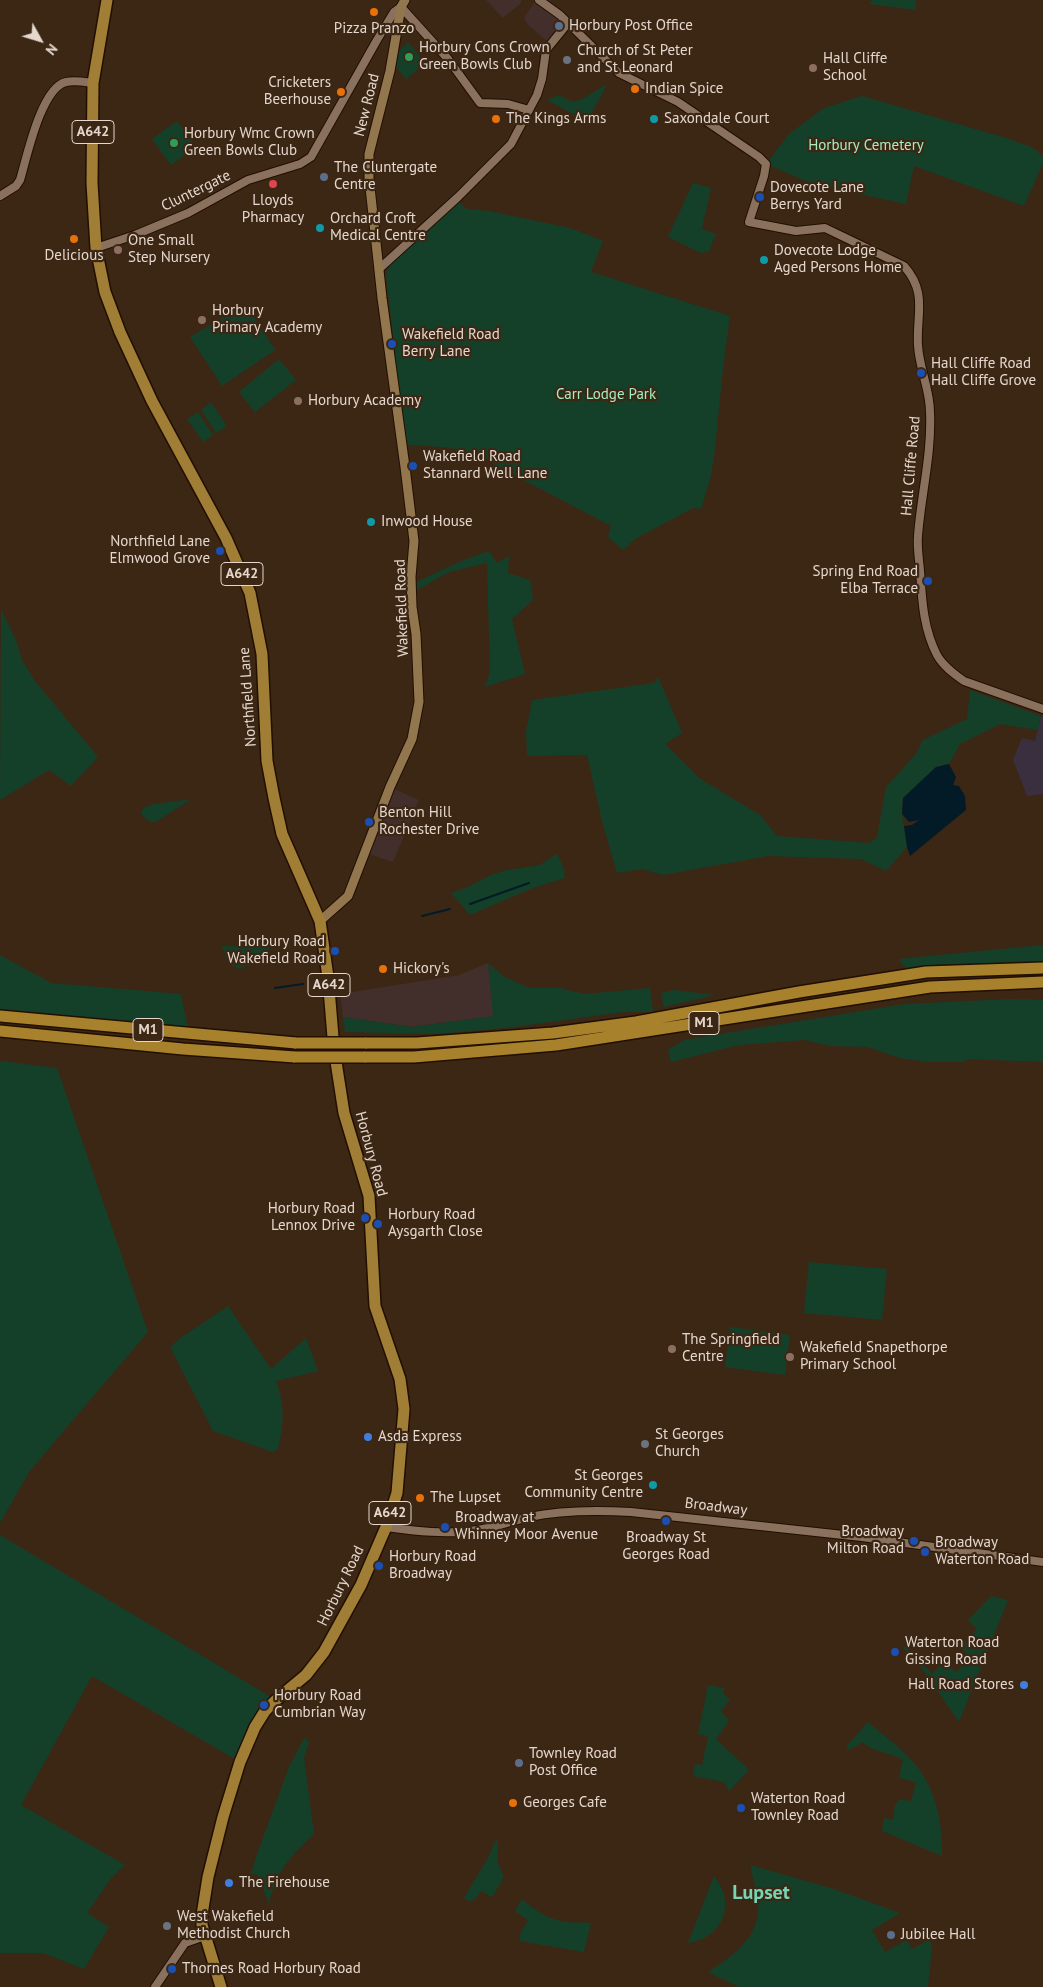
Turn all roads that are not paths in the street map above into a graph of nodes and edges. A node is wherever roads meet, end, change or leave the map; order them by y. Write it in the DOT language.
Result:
graph roads {
  1 [pos="107,0"];
  2 [pos="539,0"];
  3 [pos="403,4"];
  4 [pos="568,23"];
  5 [pos="93,83"];
  6 [pos="529,110"];
  7 [pos="0,196"];
  8 [pos="96,248"];
  9 [pos="379,269"];
  10 [pos="1043,709"];
  11 [pos="320,921"];
  12 [pos="1043,968"];
  13 [pos="1043,982"];
  14 [pos="0,1016"];
  15 [pos="0,1031"];
  16 [pos="334,1049"];
  17 [pos="386,1527"];
  18 [pos="1043,1562"];
  19 [pos="205,1936"];
  20 [pos="155,1987"];
  21 [pos="221,1987"];
  1 -- 5 [label="highway, A642"];
  2 -- 4 [label="street"];
  3 -- 6 [label="street"];
  3 -- 8 [label="street, Cluntergate"];
  3 -- 9 [label="main road, New Road"];
  4 -- 6 [label="street"];
  4 -- 10 [label="street, Hall Cliffe Road"];
  5 -- 7 [label="street"];
  5 -- 8 [label="highway, A642"];
  6 -- 9 [label="street"];
  8 -- 11 [label="highway, Northfield Lane / A642"];
  9 -- 11 [label="main road, Wakefield Road"];
  11 -- 16 [label="highway, Northfield Lane / A642"];
  12 -- 14 [label="highway, M1, bridge"];
  13 -- 15 [label="highway, M1, bridge"];
  16 -- 17 [label="highway, Horbury Road / A642"];
  17 -- 18 [label="street, Broadway"];
  17 -- 19 [label="highway, Horbury Road / A642"];
  19 -- 20 [label="street"];
  19 -- 21 [label="highway, Horbury Road / A642"];
}
